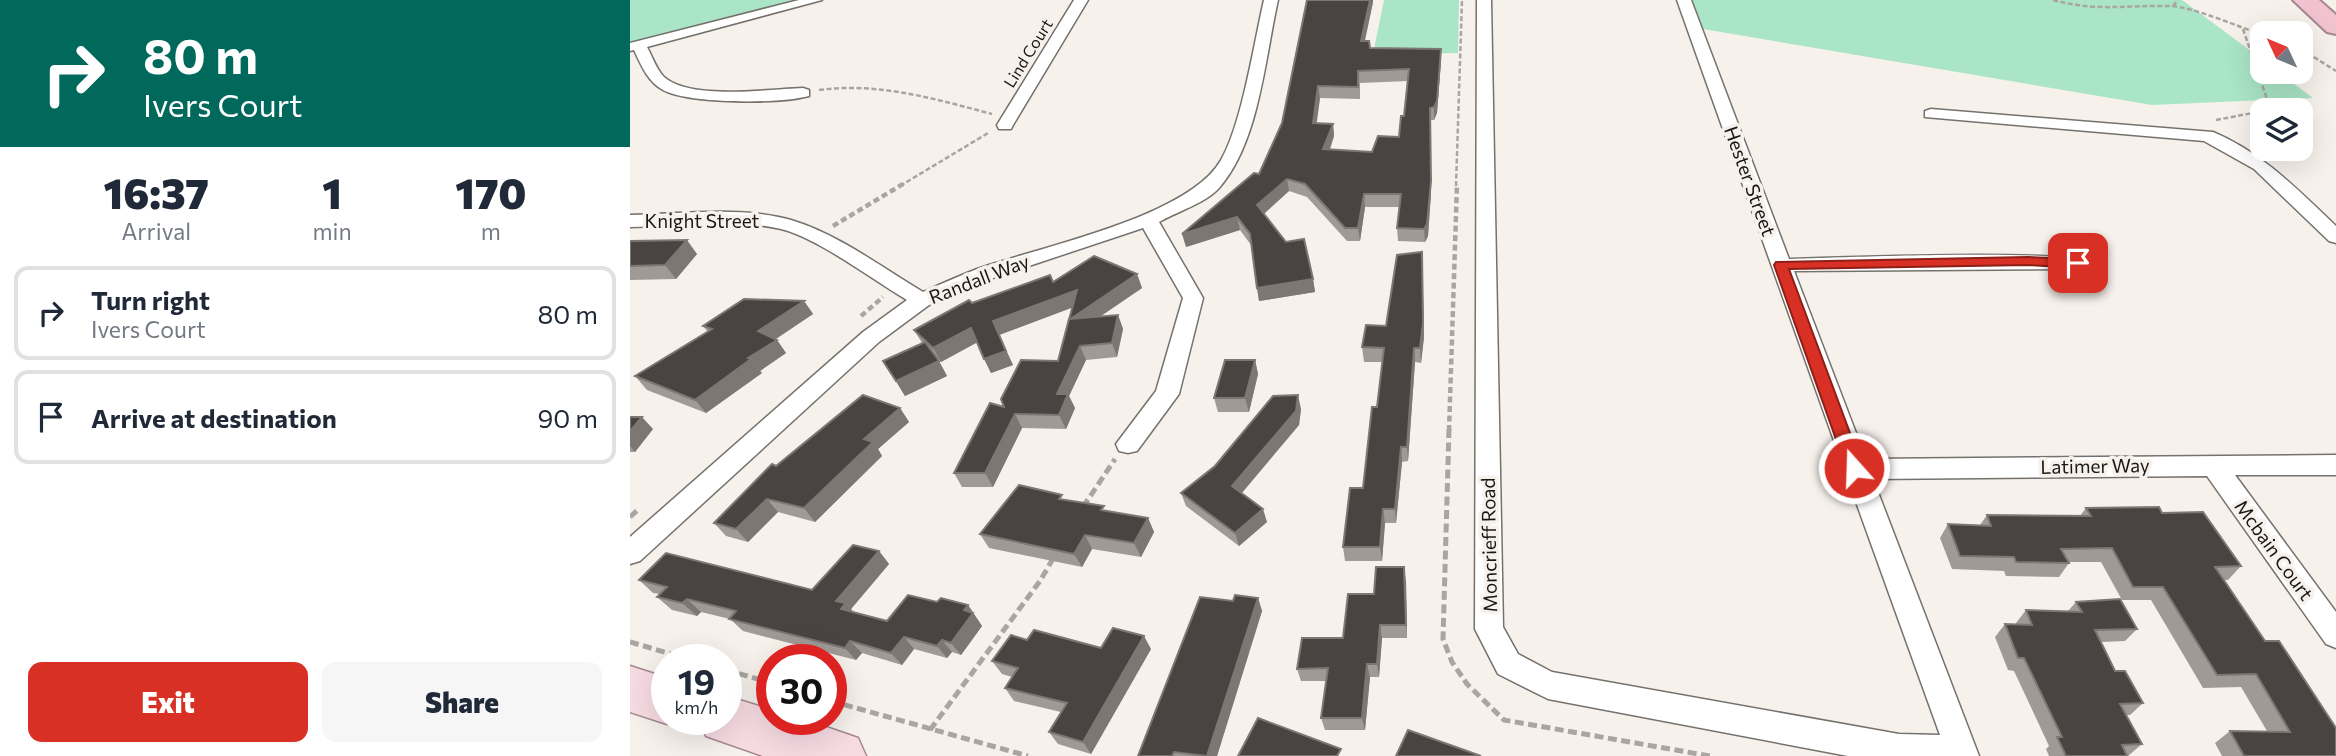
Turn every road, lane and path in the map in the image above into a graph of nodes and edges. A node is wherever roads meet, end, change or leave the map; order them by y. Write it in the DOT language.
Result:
graph roads {
  1 [pos="815,0"];
  2 [pos="1082,0"];
  3 [pos="1271,0"];
  4 [pos="1484,0"];
  5 [pos="1684,0"];
  6 [pos="2053,0"];
  7 [pos="2178,0"];
  8 [pos="2305,0"];
  9 [pos="2173,6"];
  10 [pos="2336,27"];
  11 [pos="2243,29"];
  12 [pos="2250,31"];
  13 [pos="634,46"];
  14 [pos="2314,57"];
  15 [pos="2336,71"];
  16 [pos="803,93"];
  17 [pos="2267,98"];
  18 [pos="1931,114"];
  19 [pos="2250,114"];
  20 [pos="1007,120"];
  21 [pos="2207,136"];
  22 [pos="1148,220"];
  23 [pos="633,224"];
  24 [pos="815,236"];
  25 [pos="2336,237"];
  26 [pos="2078,263"];
  27 [pos="1781,265"];
  28 [pos="922,300"];
  29 [pos="1128,444"];
  30 [pos="2336,464"];
  31 [pos="2213,465"];
  32 [pos="1854,468"];
  33 [pos="1081,511"];
  34 [pos="1061,546"];
  35 [pos="630,554"];
  36 [pos="2336,635"];
  37 [pos="630,642"];
  38 [pos="651,648"];
  39 [pos="630,690"];
  40 [pos="651,696"];
  41 [pos="847,706"];
  42 [pos="742,725"];
  43 [pos="930,730"];
  44 [pos="1962,753"];
  45 [pos="840,756"];
  46 [pos="1028,756"];
  1 -- 13 [label="street"];
  2 -- 20 [label="street, Lind Court"];
  3 -- 22 [label="street, Randall Way"];
  4 -- 44 [label="street, Moncrieff Road"];
  5 -- 27 [label="street, Hester Street"];
  6 -- 9 [label="path"];
  7 -- 9 [label="path"];
  8 -- 10 [label="highway"];
  9 -- 11 [label="path"];
  11 -- 12 [label="path"];
  11 -- 17 [label="path"];
  13 -- 16 [label="street"];
  14 -- 15 [label="path"];
  16 -- 20 [label="path"];
  18 -- 21 [label="street"];
  19 -- 21 [label="path"];
  20 -- 24 [label="path"];
  21 -- 25 [label="street"];
  22 -- 28 [label="street, Randall Way"];
  22 -- 29 [label="street"];
  23 -- 24 [label="street, Knight Street"];
  24 -- 28 [label="street, Knight Street"];
  26 -- 27 [label="street"];
  27 -- 32 [label="street, Hester Street"];
  28 -- 35 [label="street, Randall Way"];
  29 -- 33 [label="path"];
  30 -- 31 [label="street, Latimer Way"];
  31 -- 32 [label="street, Latimer Way"];
  31 -- 36 [label="street, Mcbain Court"];
  32 -- 44 [label="street, Hester Street"];
  34 -- 43 [label="path"];
  37 -- 38 [label="path"];
  39 -- 40 [label="main road"];
  41 -- 43 [label="path"];
  42 -- 45 [label="main road"];
  43 -- 46 [label="path"];
}
